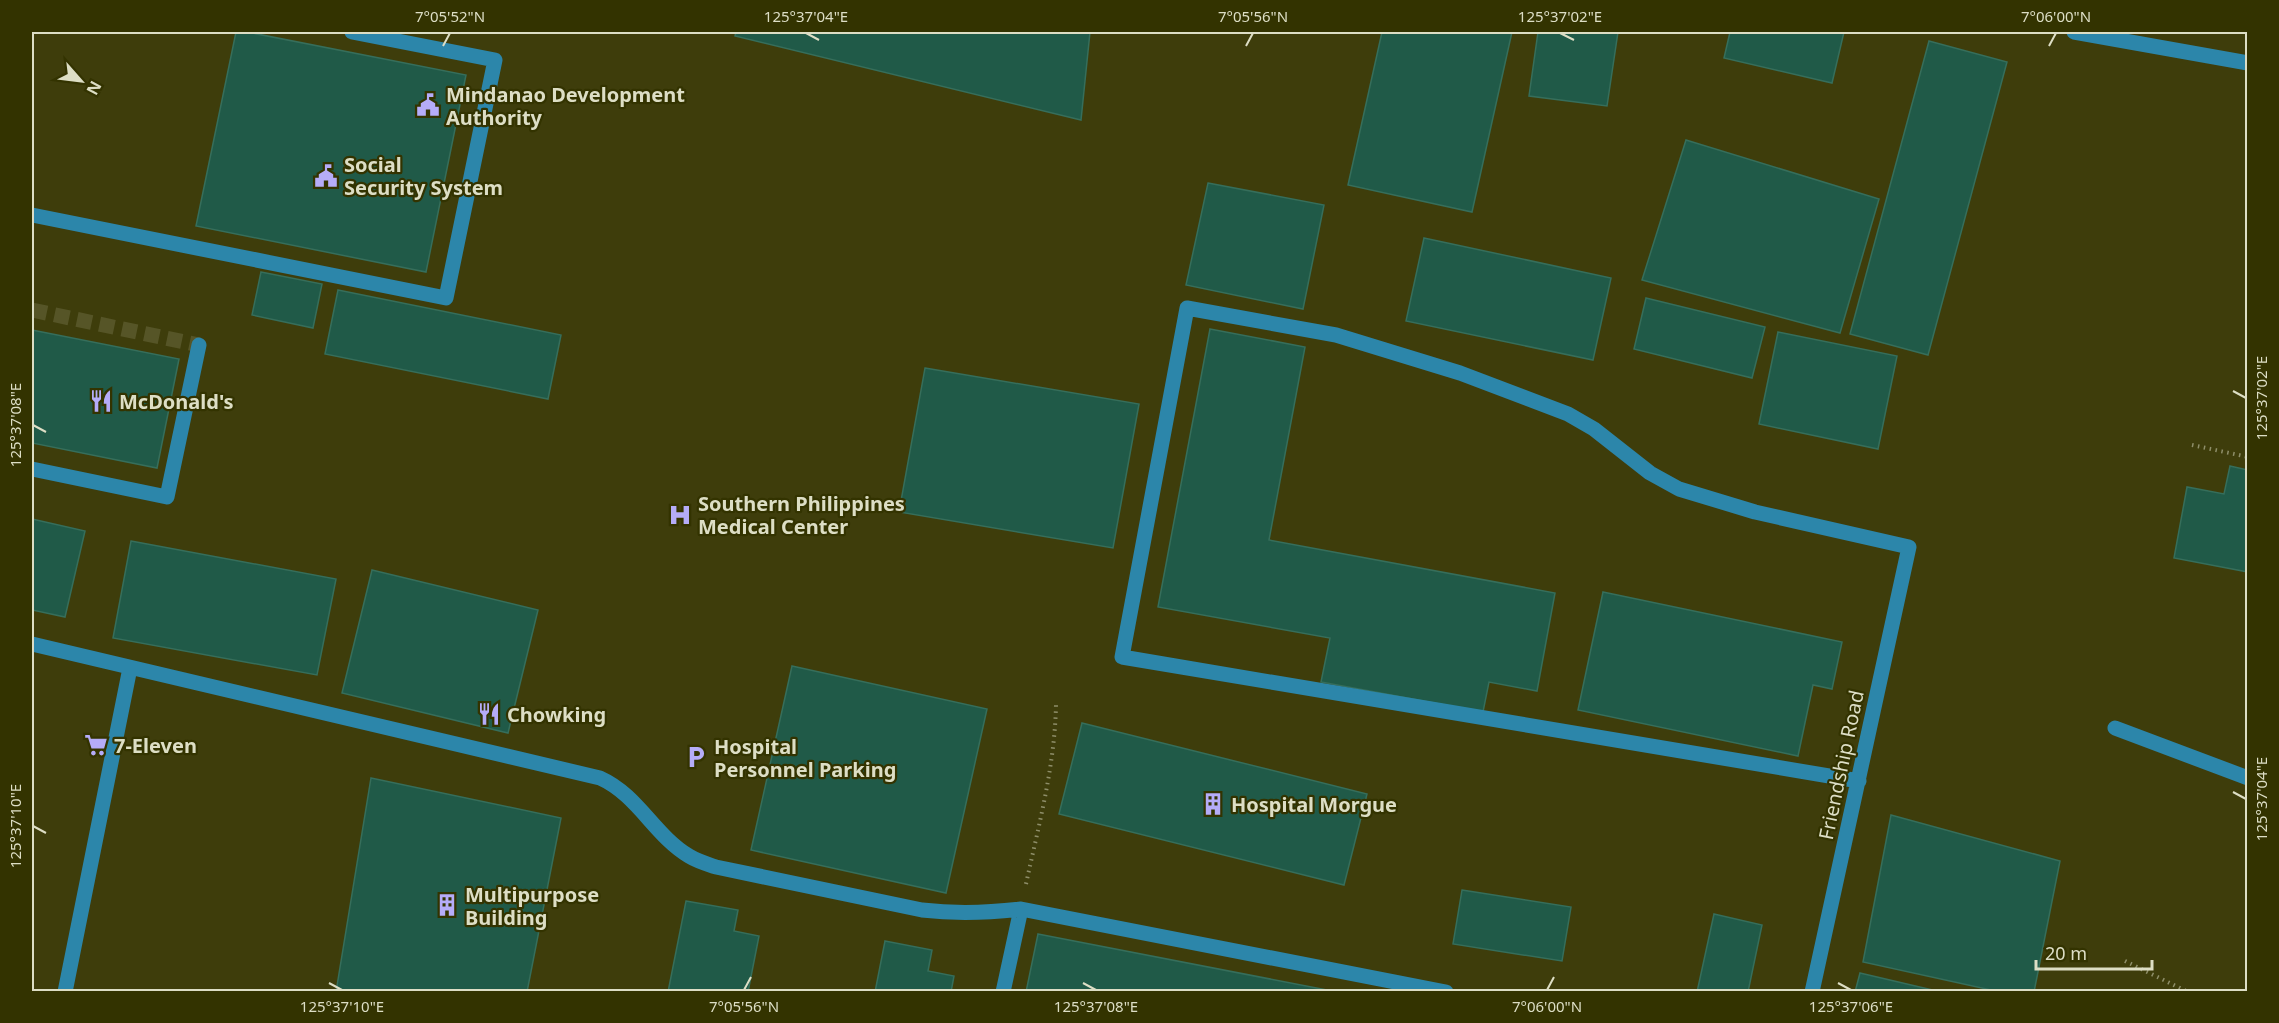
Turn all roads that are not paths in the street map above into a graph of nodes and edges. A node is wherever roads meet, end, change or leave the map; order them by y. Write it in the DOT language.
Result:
graph roads {
  1 [pos="352,32"];
  2 [pos="2074,32"];
  3 [pos="2247,63"];
  4 [pos="32,215"];
  5 [pos="198,345"];
  6 [pos="32,469"];
  7 [pos="32,644"];
  8 [pos="130,668"];
  9 [pos="2115,728"];
  10 [pos="2247,778"];
  11 [pos="1859,781"];
  12 [pos="1021,909"];
  13 [pos="1368,976"];
  14 [pos="64,992"];
  15 [pos="1003,992"];
  16 [pos="1364,992"];
  17 [pos="1446,992"];
  18 [pos="1812,992"];
  1 -- 4 [label="street"];
  2 -- 3 [label="street"];
  5 -- 6 [label="street"];
  7 -- 8 [label="street"];
  8 -- 12 [label="street"];
  8 -- 14 [label="street"];
  9 -- 10 [label="street"];
  11 -- 11 [label="street, Friendship Road"];
  11 -- 18 [label="street, Friendship Road"];
  12 -- 13 [label="street"];
  12 -- 15 [label="street"];
  13 -- 16 [label="street"];
  13 -- 17 [label="street"];
}
